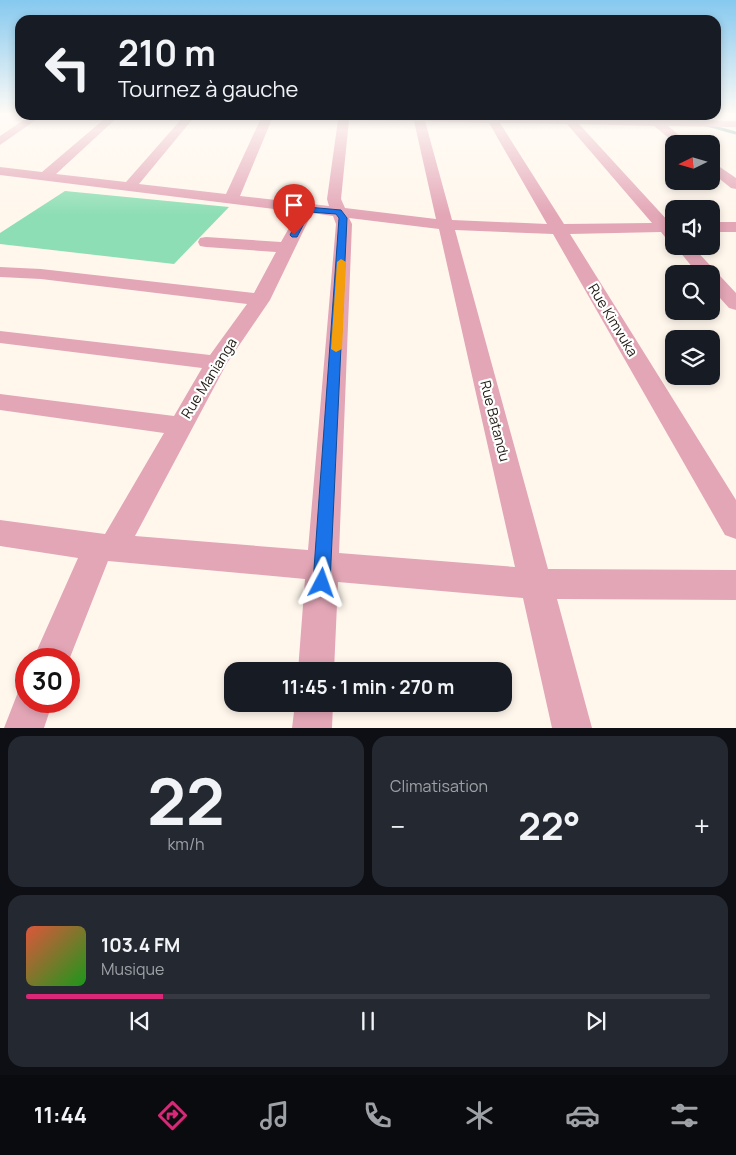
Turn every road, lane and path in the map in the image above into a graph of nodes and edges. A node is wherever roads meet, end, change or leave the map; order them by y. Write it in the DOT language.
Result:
graph roads {
  1 [pos="78,147"];
  2 [pos="164,147"];
  3 [pos="254,147"];
  4 [pos="340,147"];
  5 [pos="426,147"];
  6 [pos="509,147"];
  7 [pos="594,147"];
  8 [pos="0,170"];
  9 [pos="720,172"];
  10 [pos="45,176"];
  11 [pos="736,185"];
  12 [pos="130,186"];
  13 [pos="230,200"];
  14 [pos="307,209"];
  15 [pos="339,212"];
  16 [pos="665,224"];
  17 [pos="446,225"];
  18 [pos="720,227"];
  19 [pos="736,227"];
  20 [pos="559,229"];
  21 [pos="665,230"];
  22 [pos="206,242"];
  23 [pos="288,248"];
  24 [pos="691,255"];
  25 [pos="700,265"];
  26 [pos="0,272"];
  27 [pos="720,287"];
  28 [pos="260,300"];
  29 [pos="736,304"];
  30 [pos="0,337"];
  31 [pos="216,363"];
  32 [pos="0,402"];
  33 [pos="179,426"];
  34 [pos="736,526"];
  35 [pos="0,533"];
  36 [pos="105,548"];
  37 [pos="323,566"];
  38 [pos="536,584"];
  39 [pos="736,585"];
  40 [pos="56,648"];
  41 [pos="317,662"];
  42 [pos="313,712"];
  43 [pos="30,713"];
  44 [pos="24,728"];
  45 [pos="312,728"];
  46 [pos="572,728"];
  1 -- 10 [label="street"];
  2 -- 12 [label="street"];
  3 -- 13 [label="street"];
  4 -- 15 [label="street"];
  5 -- 17 [label="street, Rue Batandu"];
  6 -- 20 [label="street, Rue Kimvuka"];
  7 -- 16 [label="street"];
  8 -- 10 [label="street"];
  9 -- 11 [label="street"];
  10 -- 12 [label="street"];
  12 -- 13 [label="street"];
  13 -- 14 [label="street"];
  14 -- 15 [label="street"];
  14 -- 23 [label="street, Rue Manianga"];
  15 -- 17 [label="street"];
  15 -- 37 [label="street"];
  17 -- 20 [label="street"];
  17 -- 38 [label="street, Rue Batandu"];
  18 -- 19 [label="street"];
  20 -- 21 [label="street"];
  20 -- 34 [label="street, Rue Kimvuka"];
  22 -- 23 [label="street"];
  23 -- 28 [label="street, Rue Manianga"];
  24 -- 25 [label="street"];
  26 -- 28 [label="street"];
  27 -- 29 [label="street"];
  28 -- 31 [label="street, Rue Manianga"];
  30 -- 31 [label="street"];
  31 -- 33 [label="street, Rue Manianga"];
  32 -- 33 [label="street"];
  33 -- 36 [label="street, Rue Manianga"];
  35 -- 36 [label="street"];
  36 -- 37 [label="street"];
  36 -- 40 [label="street, Rue Manianga"];
  37 -- 38 [label="street"];
  37 -- 41 [label="street"];
  38 -- 39 [label="street"];
  38 -- 46 [label="street, Rue Batandu"];
  42 -- 45 [label="street"];
  43 -- 44 [label="street"];
}
